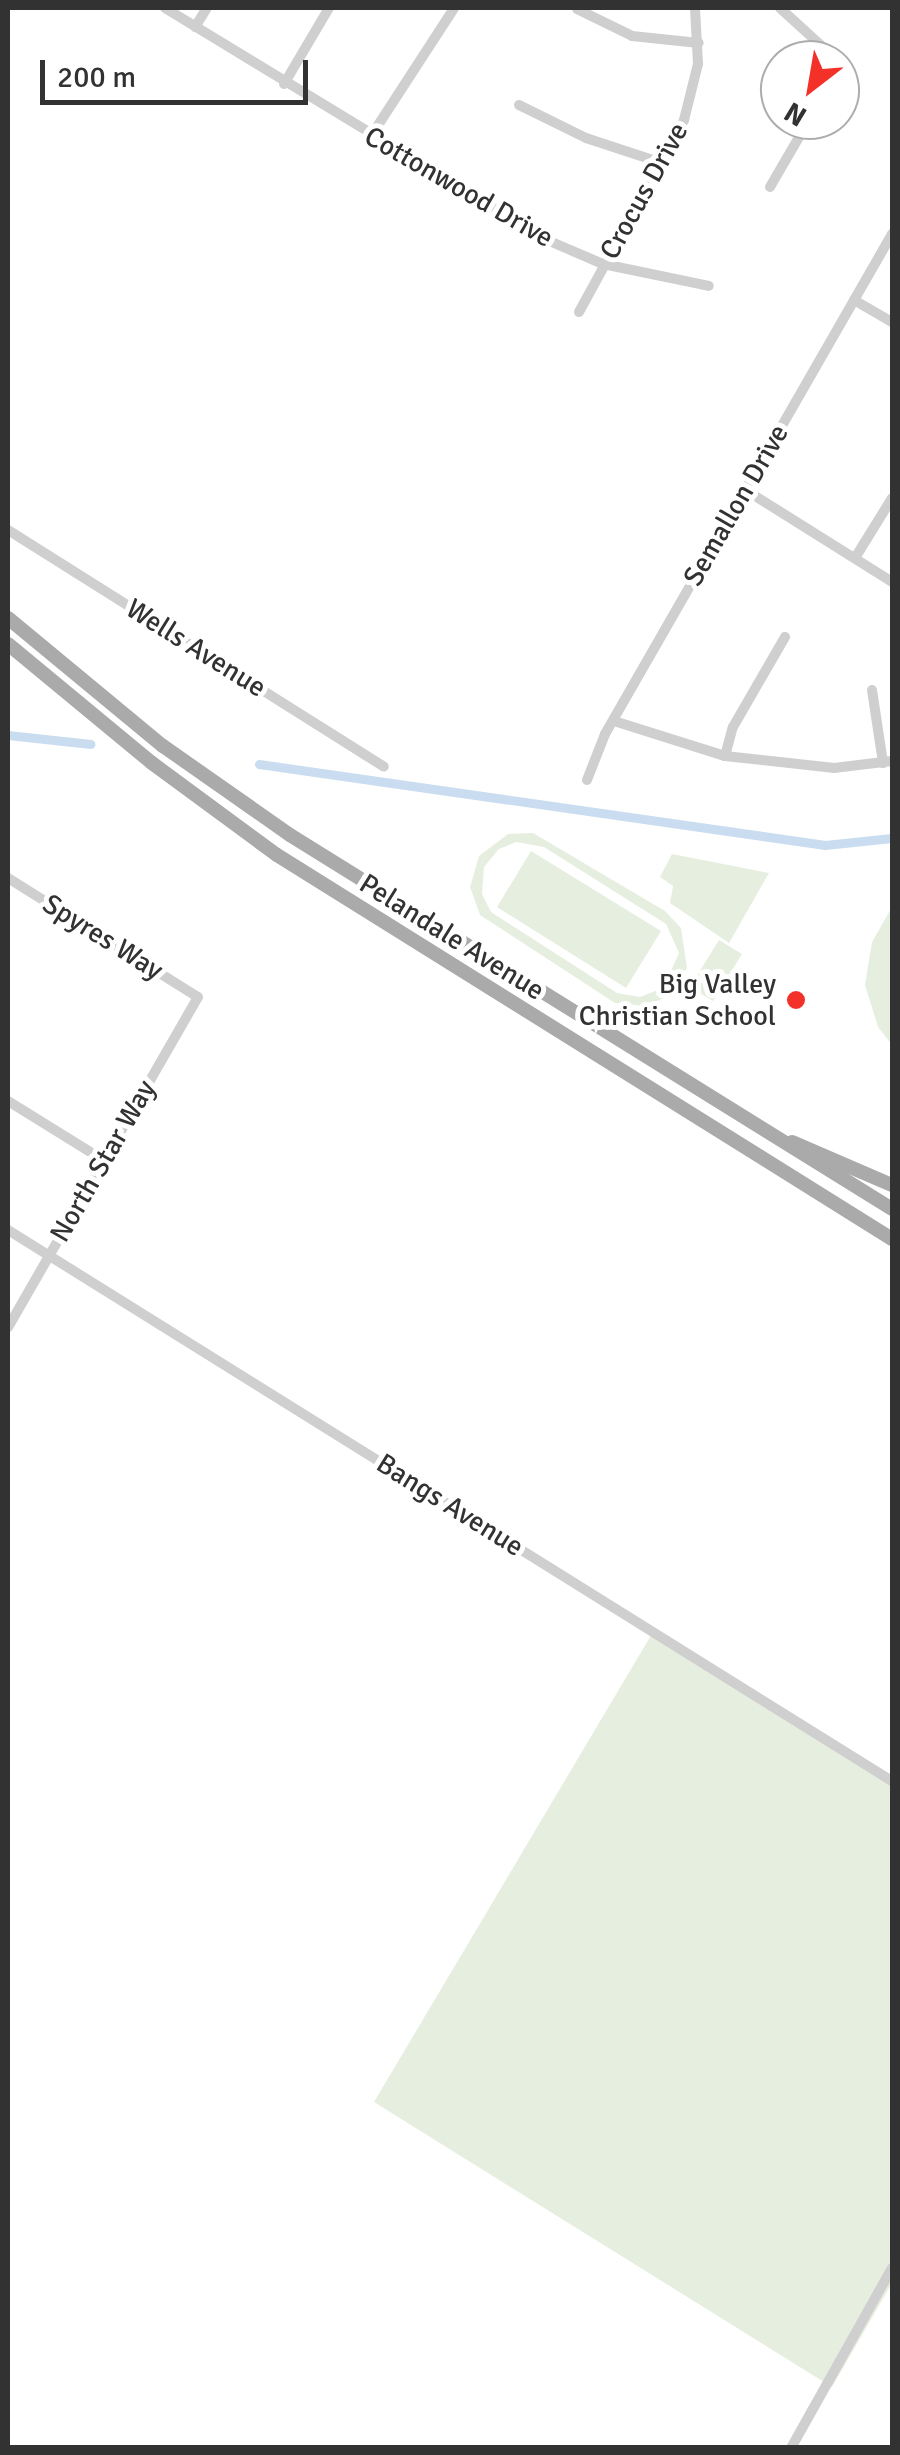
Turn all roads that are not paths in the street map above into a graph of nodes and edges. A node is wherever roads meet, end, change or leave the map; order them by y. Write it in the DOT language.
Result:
graph roads {
  1 [pos="165,8"];
  2 [pos="207,8"];
  3 [pos="329,8"];
  4 [pos="454,8"];
  5 [pos="696,8"];
  6 [pos="780,8"];
  7 [pos="577,9"];
  8 [pos="195,27"];
  9 [pos="815,40"];
  10 [pos="699,44"];
  11 [pos="284,84"];
  12 [pos="519,105"];
  13 [pos="370,136"];
  14 [pos="797,140"];
  15 [pos="662,163"];
  16 [pos="770,187"];
  17 [pos="892,234"];
  18 [pos="603,264"];
  19 [pos="708,286"];
  20 [pos="854,300"];
  21 [pos="579,312"];
  22 [pos="892,322"];
  23 [pos="744,489"];
  24 [pos="892,498"];
  25 [pos="8,530"];
  26 [pos="854,558"];
  27 [pos="892,582"];
  28 [pos="8,618"];
  29 [pos="785,637"];
  30 [pos="8,644"];
  31 [pos="872,690"];
  32 [pos="614,721"];
  33 [pos="726,756"];
  34 [pos="888,762"];
  35 [pos="384,767"];
  36 [pos="587,780"];
  37 [pos="8,878"];
  38 [pos="198,996"];
  39 [pos="8,1100"];
  40 [pos="770,1135"];
  41 [pos="103,1160"];
  42 [pos="892,1185"];
  43 [pos="892,1209"];
  44 [pos="8,1230"];
  45 [pos="892,1239"];
  46 [pos="48,1255"];
  47 [pos="8,1326"];
  48 [pos="892,1781"];
  49 [pos="892,2268"];
  50 [pos="791,2448"];
  1 -- 8 [label="street, Cottonwood Drive"];
  2 -- 8 [label="street"];
  3 -- 11 [label="street"];
  4 -- 13 [label="street"];
  5 -- 10 [label="street, Crocus Drive"];
  6 -- 9 [label="street"];
  7 -- 10 [label="street"];
  8 -- 11 [label="street, Cottonwood Drive"];
  10 -- 15 [label="street, Crocus Drive"];
  11 -- 13 [label="street, Cottonwood Drive"];
  12 -- 15 [label="street"];
  13 -- 18 [label="street, Cottonwood Drive"];
  14 -- 16 [label="street"];
  15 -- 18 [label="street, Crocus Drive"];
  17 -- 20 [label="street, Semallon Drive"];
  18 -- 19 [label="street, Cottonwood Drive"];
  18 -- 21 [label="street, Crocus Drive"];
  20 -- 22 [label="street"];
  20 -- 23 [label="street, Semallon Drive"];
  23 -- 26 [label="street"];
  23 -- 32 [label="street, Semallon Drive"];
  24 -- 26 [label="street"];
  25 -- 35 [label="street, Wells Avenue"];
  26 -- 27 [label="street"];
  28 -- 40 [label="main road, Pelandale Avenue"];
  29 -- 33 [label="street"];
  30 -- 45 [label="main road, Pelandale Avenue"];
  31 -- 34 [label="street"];
  32 -- 33 [label="street"];
  32 -- 36 [label="street, Semallon Drive"];
  33 -- 34 [label="street"];
  37 -- 38 [label="street, Spyres Way"];
  38 -- 41 [label="street, North Star Way"];
  39 -- 41 [label="street"];
  40 -- 42 [label="main road"];
  40 -- 43 [label="main road, Pelandale Avenue"];
  41 -- 46 [label="street, North Star Way"];
  44 -- 46 [label="street, Bangs Avenue"];
  46 -- 47 [label="street, North Star Way"];
  46 -- 48 [label="street, Bangs Avenue"];
  49 -- 50 [label="street"];
}
